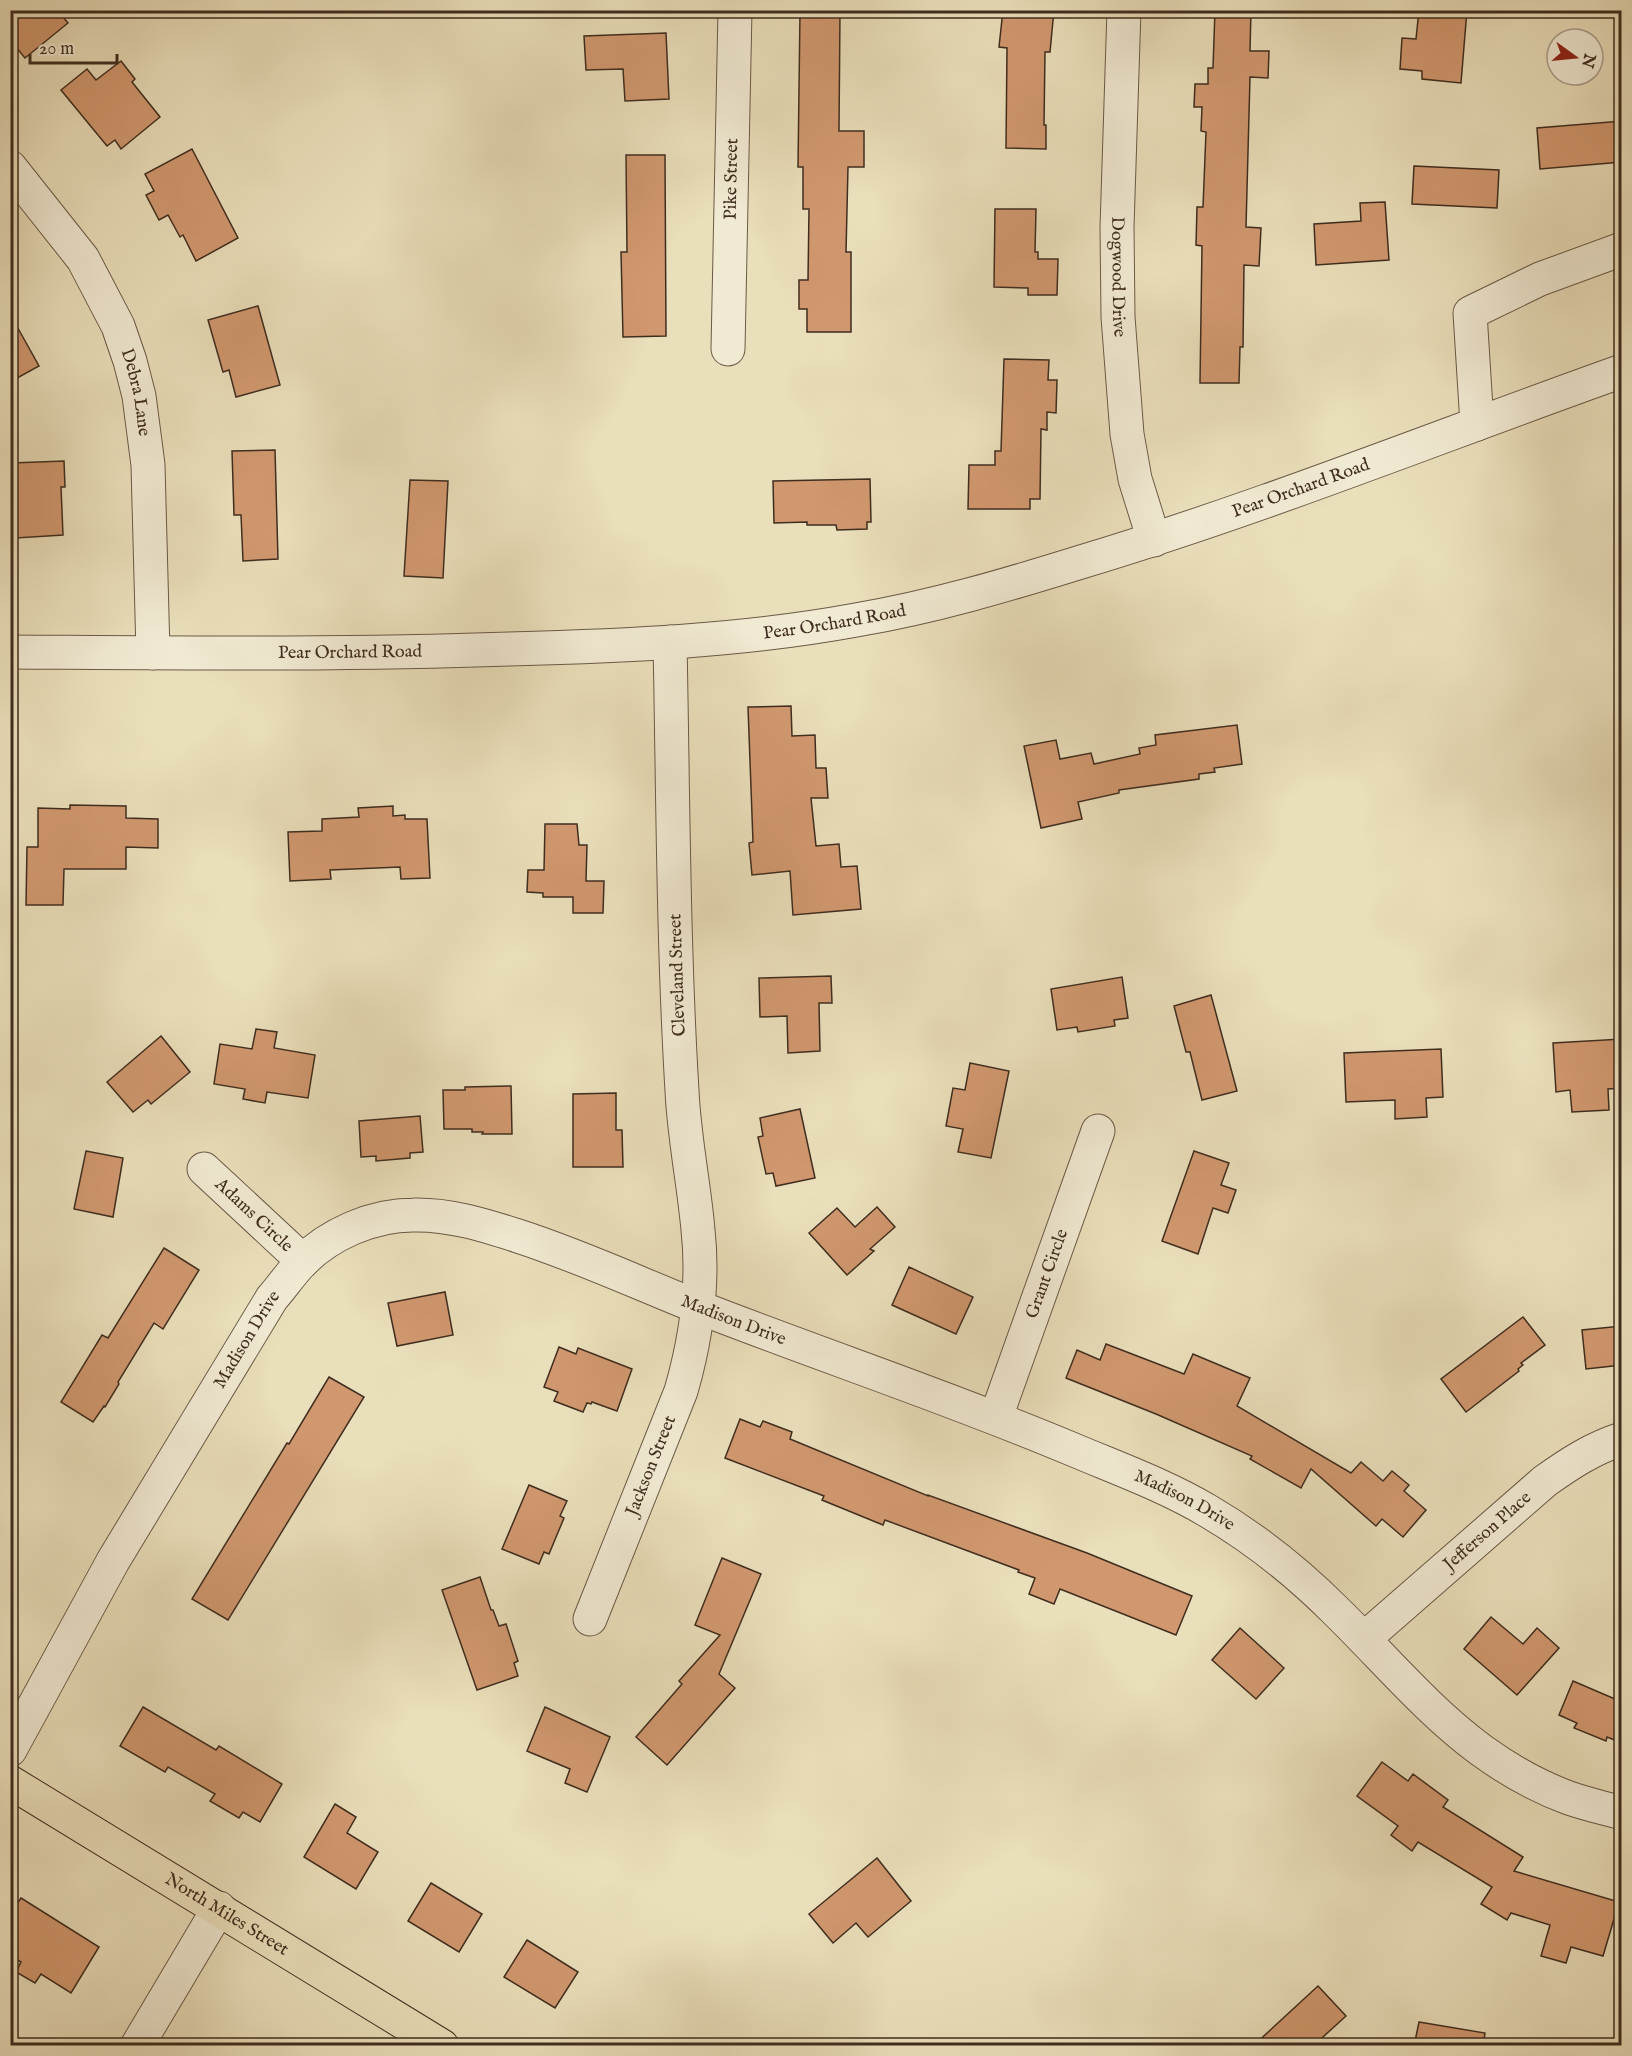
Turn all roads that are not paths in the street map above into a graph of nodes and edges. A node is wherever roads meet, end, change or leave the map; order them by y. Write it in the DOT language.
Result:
graph roads {
  1 [pos="735,10"];
  2 [pos="1124,10"];
  3 [pos="10,167"];
  4 [pos="1622,249"];
  5 [pos="728,349"];
  6 [pos="1622,371"];
  7 [pos="1477,424"];
  8 [pos="1154,540"];
  9 [pos="670,642"];
  10 [pos="10,652"];
  11 [pos="153,653"];
  12 [pos="1098,1131"];
  13 [pos="204,1169"];
  14 [pos="303,1261"];
  15 [pos="699,1307"];
  16 [pos="996,1417"];
  17 [pos="1622,1439"];
  18 [pos="590,1619"];
  19 [pos="1364,1639"];
  20 [pos="10,1750"];
  21 [pos="10,1782"];
  22 [pos="1622,1813"];
  23 [pos="219,1908"];
  24 [pos="137,2046"];
  25 [pos="442,2046"];
  1 -- 5 [label="street, Pike Street"];
  2 -- 8 [label="street, Dogwood Drive"];
  3 -- 11 [label="street, Debra Lane"];
  4 -- 7 [label="street"];
  6 -- 7 [label="street, Pear Orchard Road"];
  7 -- 8 [label="street, Pear Orchard Road"];
  8 -- 9 [label="street, Pear Orchard Road"];
  9 -- 11 [label="street, Pear Orchard Road"];
  9 -- 15 [label="street, Cleveland Street"];
  10 -- 11 [label="street, Pear Orchard Road"];
  12 -- 16 [label="street, Grant Circle"];
  13 -- 14 [label="street, Adams Circle"];
  14 -- 15 [label="street, Madison Drive"];
  14 -- 20 [label="street, Madison Drive"];
  15 -- 16 [label="street, Madison Drive"];
  15 -- 18 [label="street, Jackson Street"];
  16 -- 19 [label="street, Madison Drive"];
  17 -- 19 [label="street, Jefferson Place"];
  19 -- 22 [label="street, Madison Drive"];
  21 -- 23 [label="main road, North Miles Street"];
  23 -- 24 [label="street"];
  23 -- 25 [label="main road, North Miles Street"];
}
